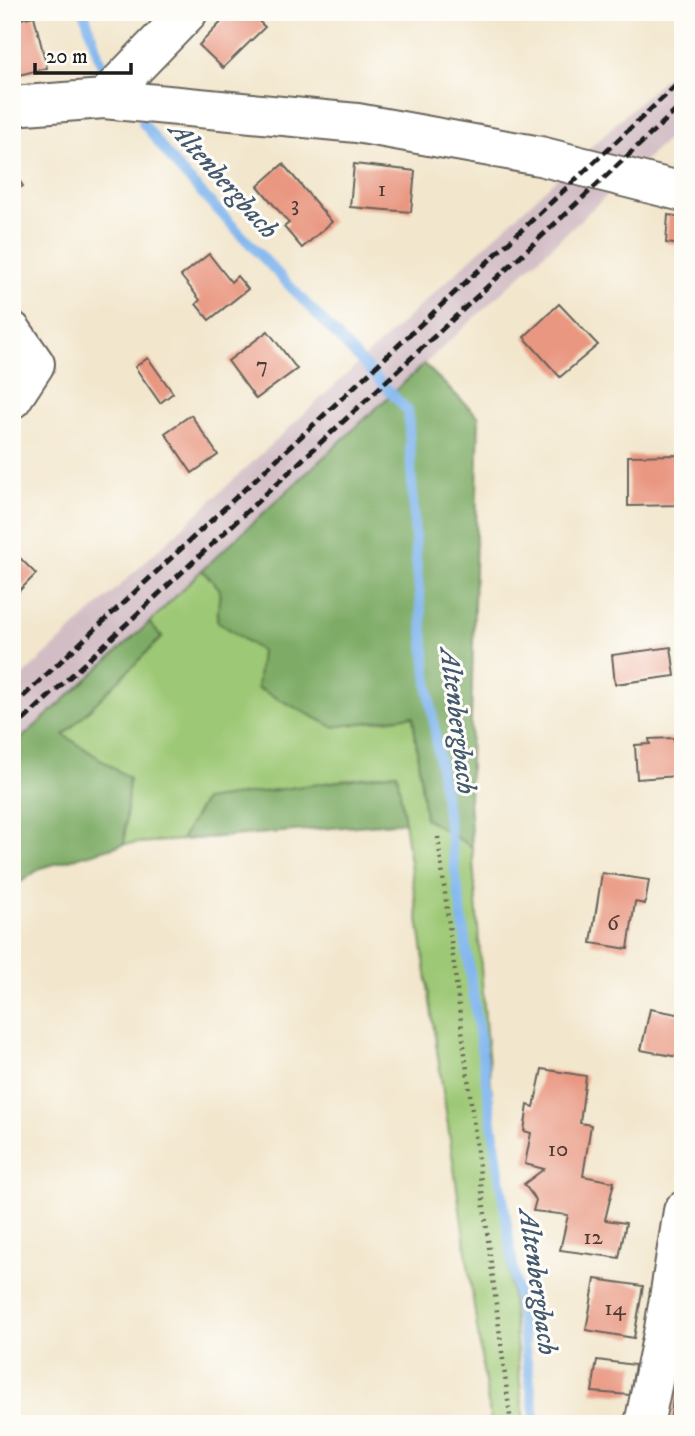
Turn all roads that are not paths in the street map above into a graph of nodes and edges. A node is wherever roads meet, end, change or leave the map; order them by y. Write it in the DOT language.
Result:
graph roads {
  1 [pos="188,12"];
  2 [pos="104,99"];
  3 [pos="12,106"];
  4 [pos="683,192"];
  5 [pos="12,331"];
  6 [pos="12,399"];
  7 [pos="683,1211"];
  8 [pos="645,1424"];
  1 -- 2 [label="street"];
  2 -- 3 [label="street"];
  2 -- 4 [label="street"];
  5 -- 6 [label="street"];
  7 -- 8 [label="street"];
}
